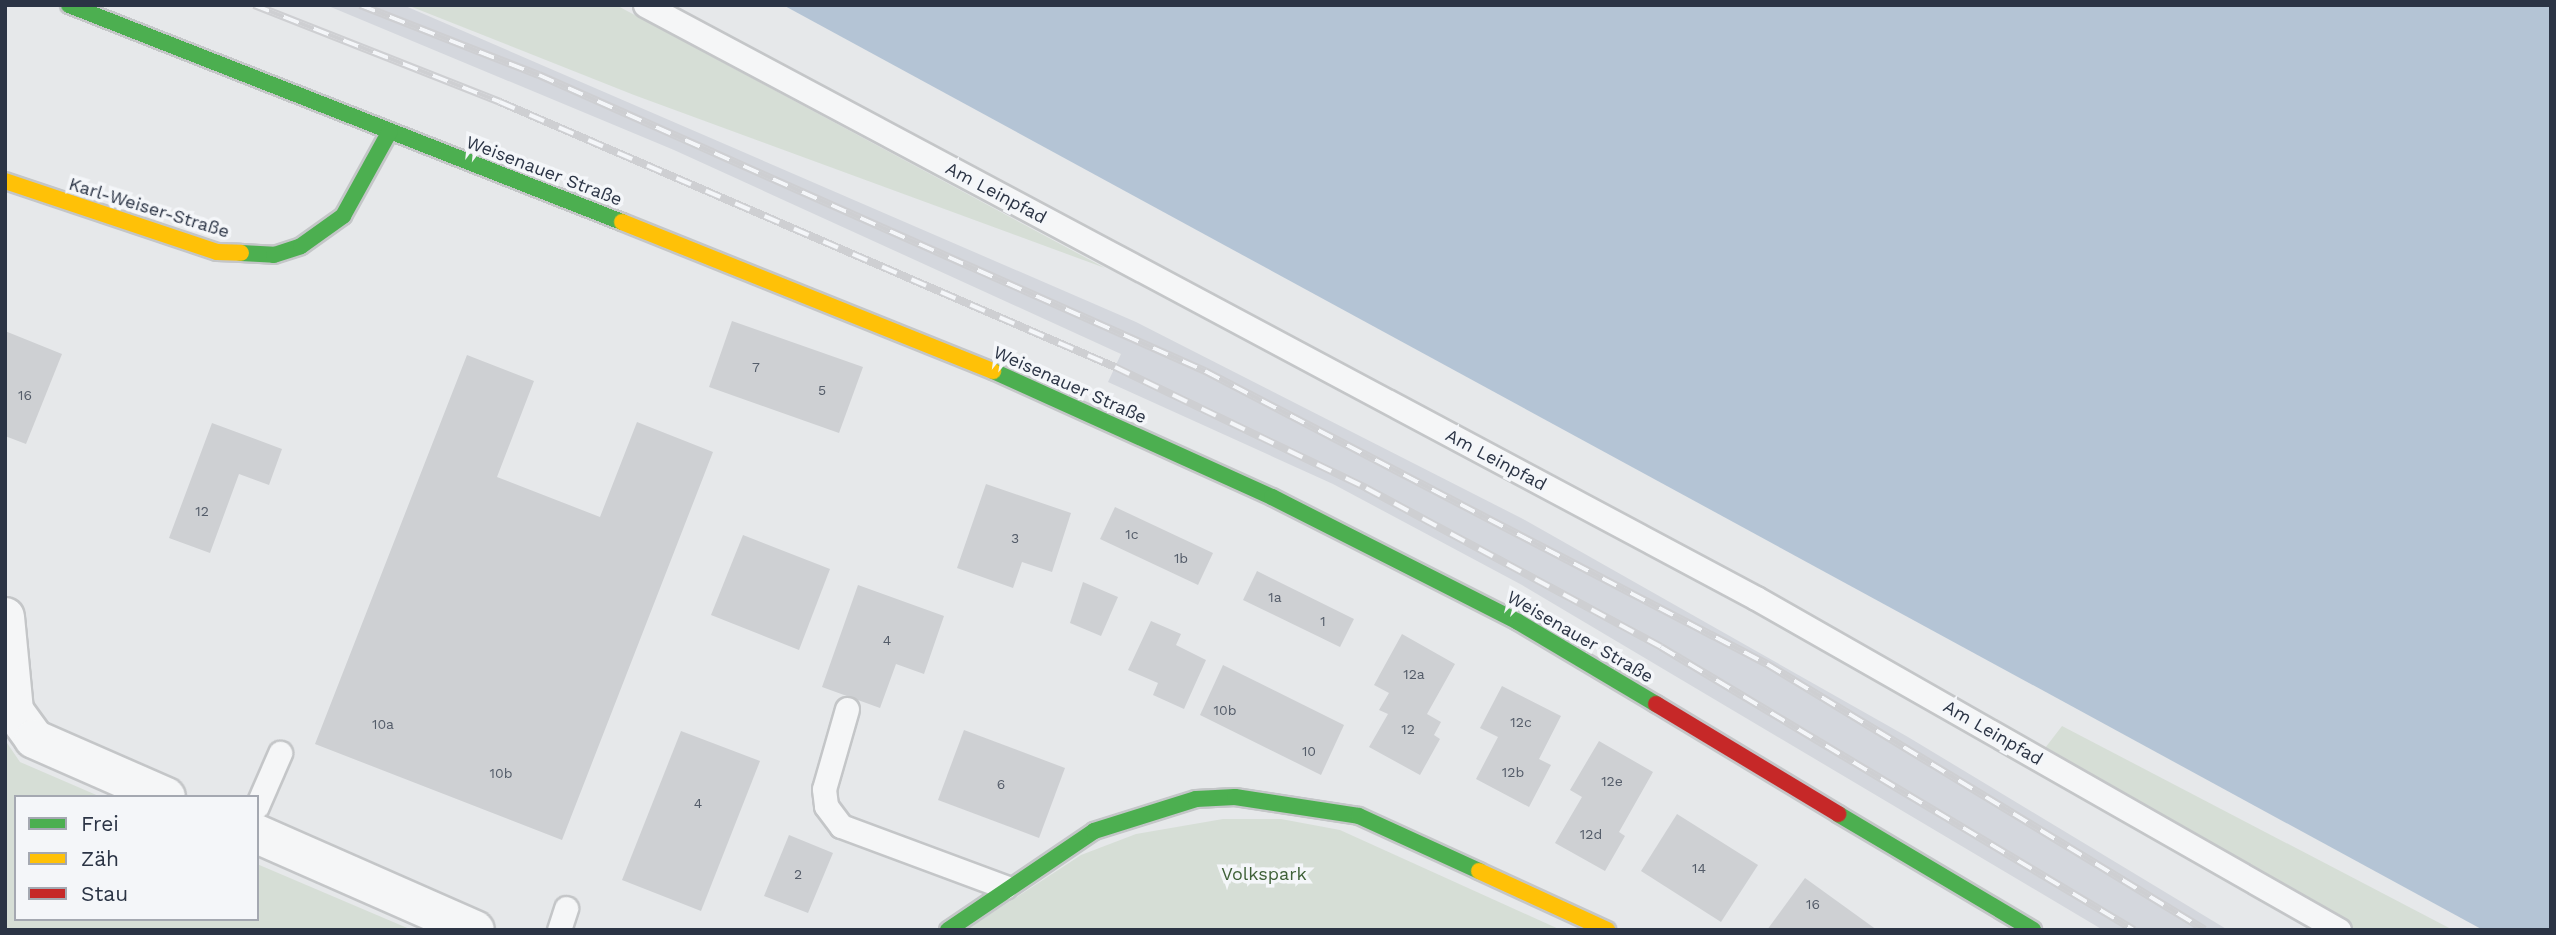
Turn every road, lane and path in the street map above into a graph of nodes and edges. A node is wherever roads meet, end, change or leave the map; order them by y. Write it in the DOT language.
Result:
graph roads {
  1 [pos="69,5"];
  2 [pos="645,5"];
  3 [pos="390,131"];
  4 [pos="5,181"];
  5 [pos="5,617"];
  6 [pos="847,709"];
  7 [pos="280,753"];
  8 [pos="161,795"];
  9 [pos="259,801"];
  10 [pos="259,835"];
  11 [pos="1005,887"];
  12 [pos="566,908"];
  13 [pos="2009,923"];
  14 [pos="475,930"];
  15 [pos="559,930"];
  16 [pos="948,930"];
  17 [pos="1607,930"];
  18 [pos="2339,930"];
  1 -- 3 [label="main road, Weisenauer Straße"];
  2 -- 18 [label="lane, Am Leinpfad"];
  3 -- 4 [label="main road, Karl-Weiser-Straße"];
  3 -- 13 [label="main road, Weisenauer Straße"];
  5 -- 8 [label="street"];
  6 -- 11 [label="lane"];
  7 -- 9 [label="lane"];
  10 -- 14 [label="street"];
  11 -- 16 [label="main road"];
  11 -- 17 [label="main road"];
  12 -- 15 [label="lane"];
}
